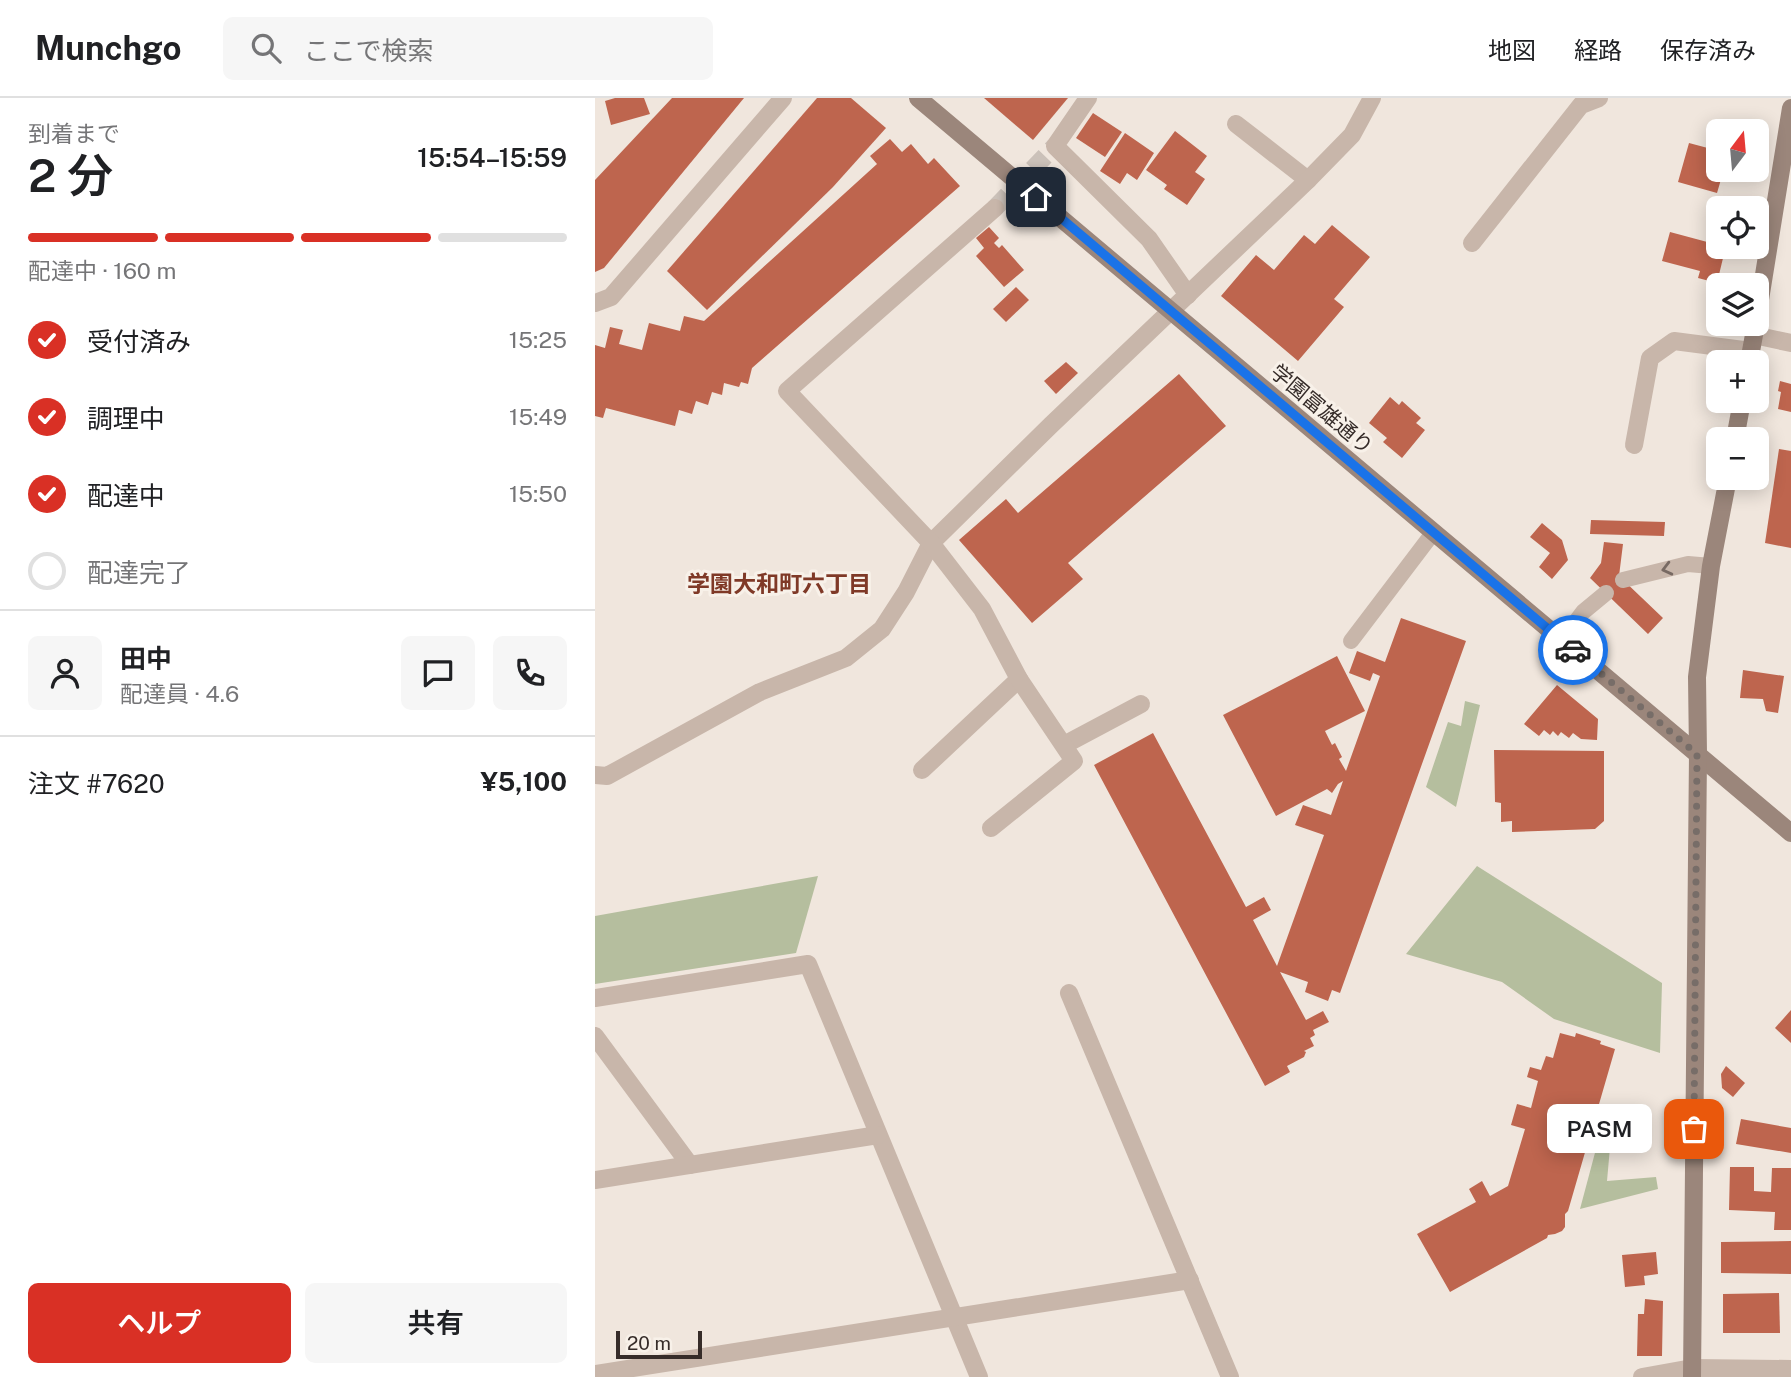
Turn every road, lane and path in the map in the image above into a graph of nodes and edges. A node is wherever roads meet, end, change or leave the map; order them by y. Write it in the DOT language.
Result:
graph roads {
  1 [pos="783,98"];
  2 [pos="918,98"];
  3 [pos="1088,98"];
  4 [pos="1372,98"];
  5 [pos="1599,98"];
  6 [pos="1577,101"];
  7 [pos="1791,108"];
  8 [pos="1236,124"];
  9 [pos="1308,180"];
  10 [pos="1785,185"];
  11 [pos="995,208"];
  12 [pos="1472,243"];
  13 [pos="1188,295"];
  14 [pos="595,303"];
  15 [pos="1170,311"];
  16 [pos="1754,338"];
  17 [pos="1791,343"];
  18 [pos="1634,445"];
  19 [pos="1726,490"];
  20 [pos="1433,533"];
  21 [pos="931,543"];
  22 [pos="1711,566"];
  23 [pos="1623,580"];
  24 [pos="1606,593"];
  25 [pos="1351,640"];
  26 [pos="1562,640"];
  27 [pos="1019,680"];
  28 [pos="1141,704"];
  29 [pos="1064,745"];
  30 [pos="1697,754"];
  31 [pos="922,770"];
  32 [pos="595,775"];
  33 [pos="991,828"];
  34 [pos="1791,833"];
  35 [pos="1069,993"];
  36 [pos="595,998"];
  37 [pos="595,1036"];
  38 [pos="879,1135"];
  39 [pos="690,1165"];
  40 [pos="595,1180"];
  41 [pos="1190,1280"];
  42 [pos="953,1317"];
  43 [pos="1791,1369"];
  44 [pos="1692,1373"];
  45 [pos="595,1374"];
  46 [pos="979,1377"];
  47 [pos="1230,1377"];
  48 [pos="1643,1377"];
  1 -- 14 [label="street"];
  2 -- 15 [label="street, 学園富雄通り"];
  3 -- 13 [label="street"];
  4 -- 9 [label="street"];
  5 -- 6 [label="street"];
  6 -- 12 [label="street"];
  7 -- 10 [label="street"];
  8 -- 9 [label="street"];
  9 -- 13 [label="street"];
  10 -- 16 [label="street"];
  11 -- 21 [label="street"];
  13 -- 15 [label="street"];
  15 -- 20 [label="street, 学園富雄通り"];
  15 -- 21 [label="street"];
  16 -- 17 [label="street"];
  16 -- 18 [label="street"];
  19 -- 22 [label="street"];
  20 -- 25 [label="lane"];
  20 -- 26 [label="street, 学園富雄通り"];
  21 -- 27 [label="street"];
  21 -- 32 [label="street"];
  22 -- 23 [label="lane, one-way"];
  22 -- 30 [label="street"];
  24 -- 26 [label="lane"];
  26 -- 30 [label="street, 学園富雄通り"];
  27 -- 29 [label="street"];
  27 -- 31 [label="street"];
  28 -- 29 [label="street"];
  29 -- 33 [label="street"];
  30 -- 34 [label="street, 学園富雄通り"];
  30 -- 44 [label="street"];
  35 -- 41 [label="street"];
  36 -- 38 [label="street"];
  37 -- 39 [label="street"];
  38 -- 39 [label="street"];
  38 -- 42 [label="street"];
  39 -- 40 [label="street"];
  41 -- 42 [label="street"];
  41 -- 47 [label="street"];
  42 -- 45 [label="street"];
  42 -- 46 [label="street"];
  43 -- 44 [label="street"];
  44 -- 48 [label="street"];
}
